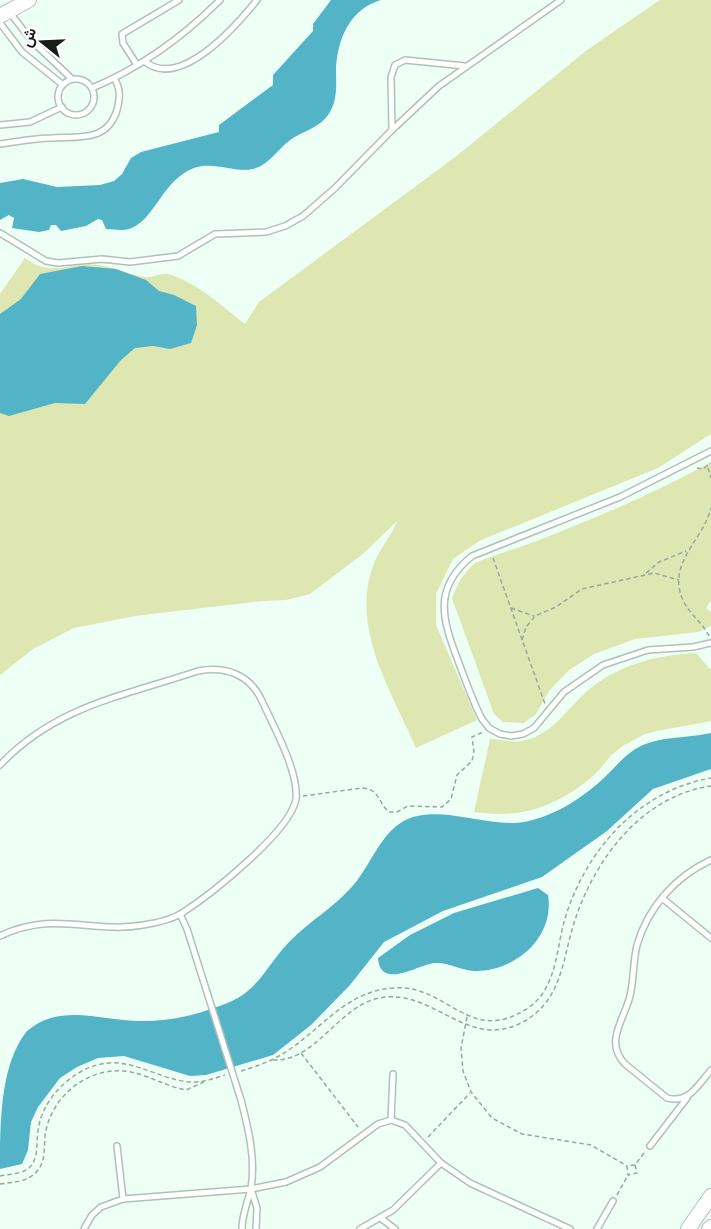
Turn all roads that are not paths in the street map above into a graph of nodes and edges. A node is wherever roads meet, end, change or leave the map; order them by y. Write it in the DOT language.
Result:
graph roads {
  1 [pos="28,0"];
  2 [pos="179,0"];
  3 [pos="220,0"];
  4 [pos="257,0"];
  5 [pos="561,0"];
  6 [pos="4,9"];
  7 [pos="0,23"];
  8 [pos="26,35"];
  9 [pos="15,45"];
  10 [pos="144,61"];
  11 [pos="137,65"];
  12 [pos="465,66"];
  13 [pos="114,78"];
  14 [pos="72,79"];
  15 [pos="63,85"];
  16 [pos="92,88"];
  17 [pos="62,107"];
  18 [pos="0,125"];
  19 [pos="392,130"];
  20 [pos="0,144"];
  21 [pos="0,233"];
  22 [pos="711,451"];
  23 [pos="711,641"];
  24 [pos="0,765"];
  25 [pos="711,860"];
  26 [pos="662,898"];
  27 [pos="180,914"];
  28 [pos="0,936"];
  29 [pos="711,938"];
  30 [pos="711,1070"];
  31 [pos="393,1074"];
  32 [pos="688,1096"];
  33 [pos="391,1120"];
  34 [pos="117,1146"];
  35 [pos="650,1146"];
  36 [pos="441,1162"];
  37 [pos="250,1189"];
  38 [pos="711,1196"];
  39 [pos="123,1199"];
  40 [pos="613,1201"];
  41 [pos="382,1219"];
  42 [pos="84,1229"];
  43 [pos="242,1229"];
  44 [pos="256,1229"];
  45 [pos="360,1229"];
  46 [pos="395,1229"];
  47 [pos="570,1229"];
  48 [pos="597,1229"];
  49 [pos="688,1229"];
  1 -- 6 [label="street"];
  2 -- 11 [label="lane"];
  3 -- 10 [label="lane"];
  4 -- 10 [label="lane"];
  5 -- 12 [label="lane"];
  6 -- 8 [label="lane"];
  7 -- 9 [label="lane"];
  8 -- 9 [label="lane"];
  8 -- 14 [label="lane"];
  9 -- 15 [label="lane"];
  10 -- 11 [label="lane"];
  11 -- 13 [label="lane"];
  12 -- 19 [label="lane"];
  12 -- 19 [label="lane"];
  13 -- 16 [label="lane"];
  13 -- 20 [label="lane"];
  14 -- 15 [label="lane"];
  14 -- 16 [label="lane"];
  15 -- 17 [label="lane"];
  16 -- 17 [label="lane"];
  17 -- 18 [label="lane"];
  19 -- 21 [label="lane"];
  22 -- 23 [label="lane"];
  24 -- 27 [label="lane"];
  25 -- 26 [label="lane"];
  26 -- 29 [label="lane"];
  26 -- 32 [label="lane"];
  27 -- 28 [label="lane"];
  27 -- 37 [label="lane, bridge"];
  30 -- 32 [label="lane"];
  31 -- 33 [label="lane"];
  32 -- 35 [label="lane"];
  33 -- 36 [label="lane"];
  33 -- 37 [label="lane"];
  34 -- 39 [label="lane"];
  36 -- 41 [label="lane"];
  36 -- 47 [label="lane"];
  37 -- 39 [label="lane"];
  37 -- 43 [label="lane"];
  37 -- 44 [label="lane"];
  38 -- 49 [label="street"];
  39 -- 42 [label="lane"];
  40 -- 48 [label="lane"];
  41 -- 45 [label="lane"];
  41 -- 46 [label="lane"];
}
